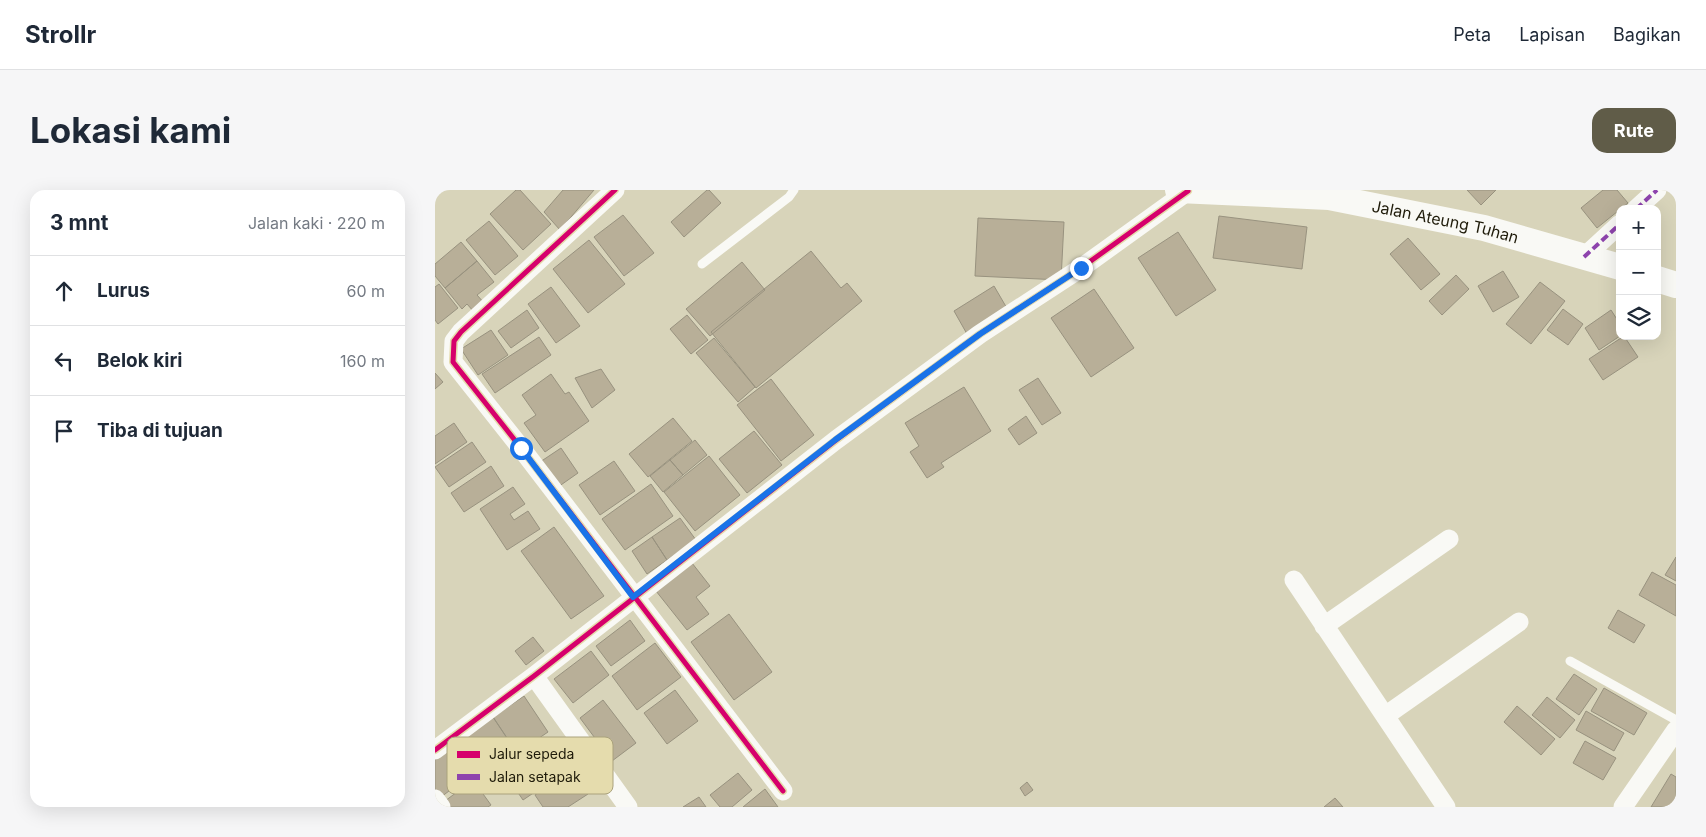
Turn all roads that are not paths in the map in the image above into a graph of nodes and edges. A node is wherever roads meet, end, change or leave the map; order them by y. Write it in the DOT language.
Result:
graph roads {
  1 [pos="615,190"];
  2 [pos="794,190"];
  3 [pos="1657,190"];
  4 [pos="1183,191"];
  5 [pos="1330,194"];
  6 [pos="1640,205"];
  7 [pos="1616,228"];
  8 [pos="1584,257"];
  9 [pos="702,264"];
  10 [pos="1616,266"];
  11 [pos="1661,280"];
  12 [pos="1676,284"];
  13 [pos="1449,539"];
  14 [pos="1294,580"];
  15 [pos="633,597"];
  16 [pos="1519,622"];
  17 [pos="1324,626"];
  18 [pos="1570,660"];
  19 [pos="534,676"];
  20 [pos="1385,716"];
  21 [pos="1676,720"];
  22 [pos="1676,730"];
  23 [pos="452,737"];
  24 [pos="578,737"];
  25 [pos="447,741"];
  26 [pos="435,750"];
  27 [pos="613,786"];
  28 [pos="783,791"];
  29 [pos="435,799"];
  30 [pos="441,807"];
  31 [pos="628,807"];
  32 [pos="1446,807"];
  33 [pos="1623,807"];
  1 -- 15 [label="street"];
  2 -- 9 [label="lane"];
  3 -- 6 [label="street"];
  4 -- 5 [label="street, Jalan Ateung Tuhan"];
  4 -- 15 [label="street"];
  5 -- 8 [label="street, Jalan Ateung Tuhan"];
  7 -- 8 [label="street"];
  8 -- 10 [label="street, Jalan Ateung Tuhan"];
  11 -- 12 [label="street"];
  13 -- 17 [label="street"];
  14 -- 17 [label="street"];
  15 -- 19 [label="street"];
  15 -- 28 [label="street"];
  16 -- 20 [label="street"];
  17 -- 20 [label="street"];
  18 -- 21 [label="lane"];
  19 -- 23 [label="street"];
  19 -- 24 [label="street"];
  20 -- 32 [label="street"];
  22 -- 33 [label="street"];
  25 -- 26 [label="street"];
  27 -- 31 [label="street"];
  29 -- 30 [label="street"];
}
